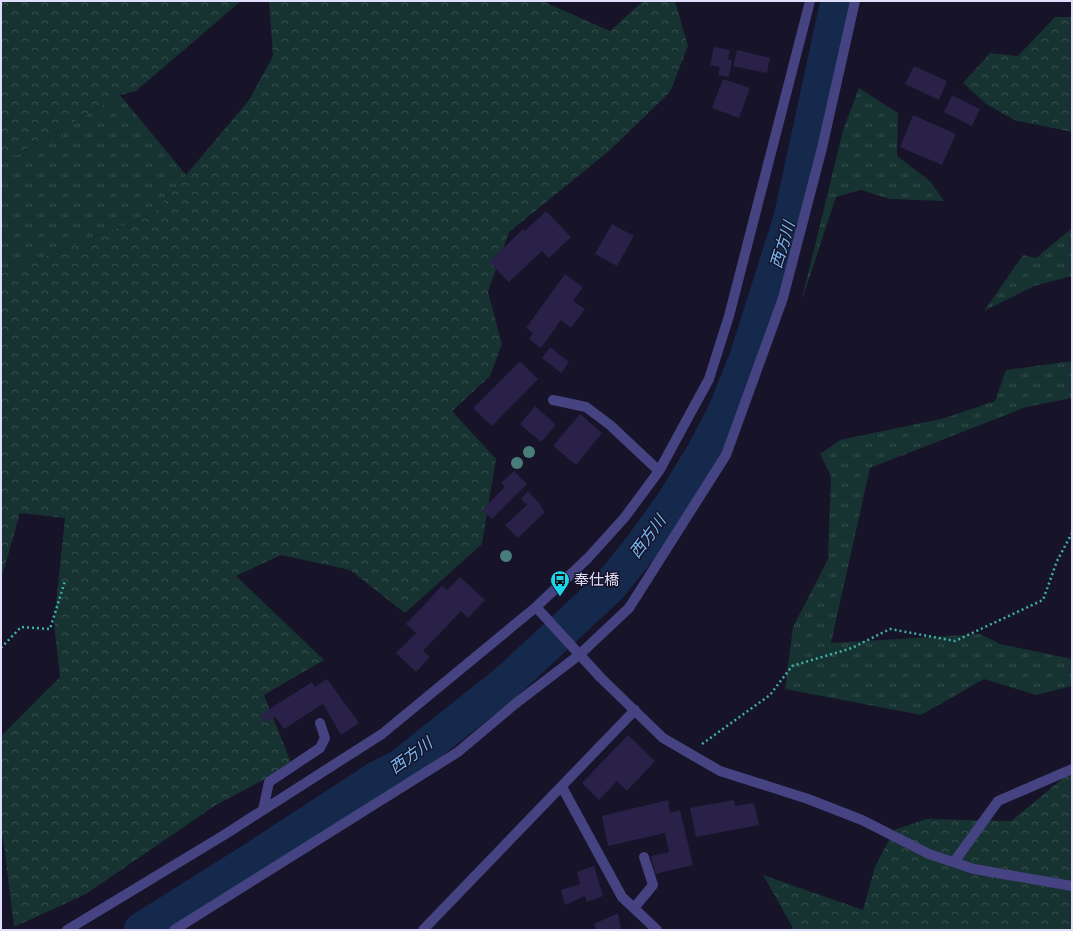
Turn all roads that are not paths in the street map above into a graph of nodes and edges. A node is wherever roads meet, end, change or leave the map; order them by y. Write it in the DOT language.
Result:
graph roads {
  1 [pos="810,1"];
  2 [pos="856,1"];
  3 [pos="553,400"];
  4 [pos="659,471"];
  5 [pos="536,607"];
  6 [pos="577,653"];
  7 [pos="635,710"];
  8 [pos="320,723"];
  9 [pos="1072,769"];
  10 [pos="562,786"];
  11 [pos="263,810"];
  12 [pos="644,857"];
  13 [pos="954,862"];
  14 [pos="1072,886"];
  15 [pos="634,908"];
  16 [pos="67,930"];
  17 [pos="174,930"];
  18 [pos="423,930"];
  19 [pos="657,930"];
  1 -- 4 [label="street"];
  2 -- 6 [label="street"];
  3 -- 4 [label="street"];
  4 -- 5 [label="street"];
  5 -- 6 [label="street"];
  5 -- 11 [label="street"];
  6 -- 7 [label="street"];
  6 -- 17 [label="street"];
  7 -- 10 [label="street"];
  7 -- 13 [label="street"];
  8 -- 11 [label="street"];
  9 -- 13 [label="street"];
  10 -- 15 [label="street"];
  10 -- 18 [label="street"];
  11 -- 16 [label="street"];
  12 -- 15 [label="street"];
  13 -- 14 [label="street"];
  15 -- 19 [label="street"];
}
